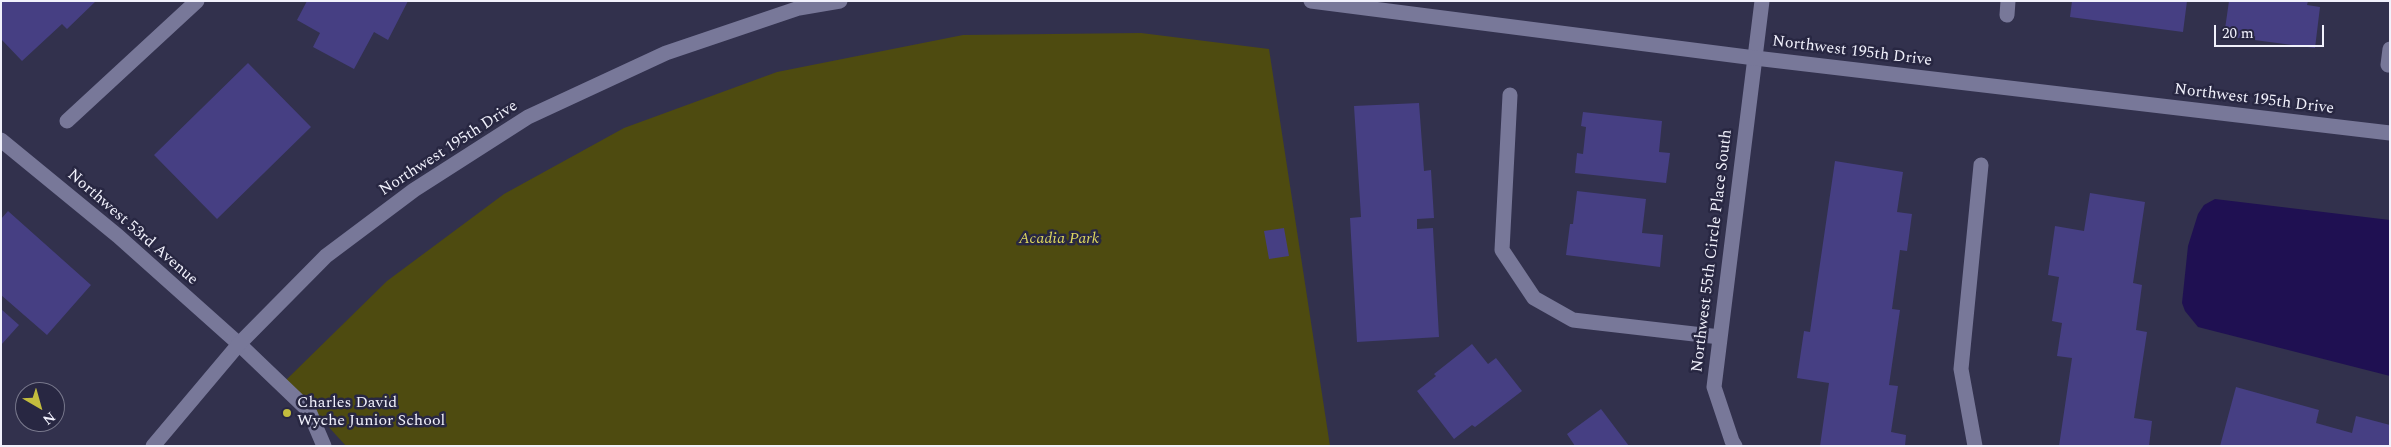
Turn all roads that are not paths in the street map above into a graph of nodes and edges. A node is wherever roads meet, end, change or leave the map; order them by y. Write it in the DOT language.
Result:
graph roads {
  1 [pos="197,1"];
  2 [pos="840,1"];
  3 [pos="1311,1"];
  4 [pos="1762,1"];
  5 [pos="2390,49"];
  6 [pos="1755,58"];
  7 [pos="2388,65"];
  8 [pos="1510,95"];
  9 [pos="67,121"];
  10 [pos="2390,133"];
  11 [pos="1,140"];
  12 [pos="1981,165"];
  13 [pos="1720,337"];
  14 [pos="239,344"];
  15 [pos="153,446"];
  16 [pos="324,446"];
  17 [pos="1735,446"];
  18 [pos="1975,446"];
  1 -- 9 [label="street"];
  2 -- 14 [label="street, Northwest 195th Drive"];
  3 -- 6 [label="street, Northwest 195th Drive"];
  4 -- 6 [label="street, Northwest 55th Circle Place South"];
  5 -- 7 [label="street"];
  6 -- 10 [label="street, Northwest 195th Drive"];
  6 -- 13 [label="street, Northwest 55th Circle Place South"];
  8 -- 13 [label="street"];
  11 -- 14 [label="street, Northwest 53rd Avenue"];
  12 -- 18 [label="street"];
  13 -- 17 [label="street, Northwest 55th Circle Place South"];
  14 -- 15 [label="street, Northwest 195th Drive"];
  14 -- 16 [label="street, Northwest 53rd Avenue"];
}
